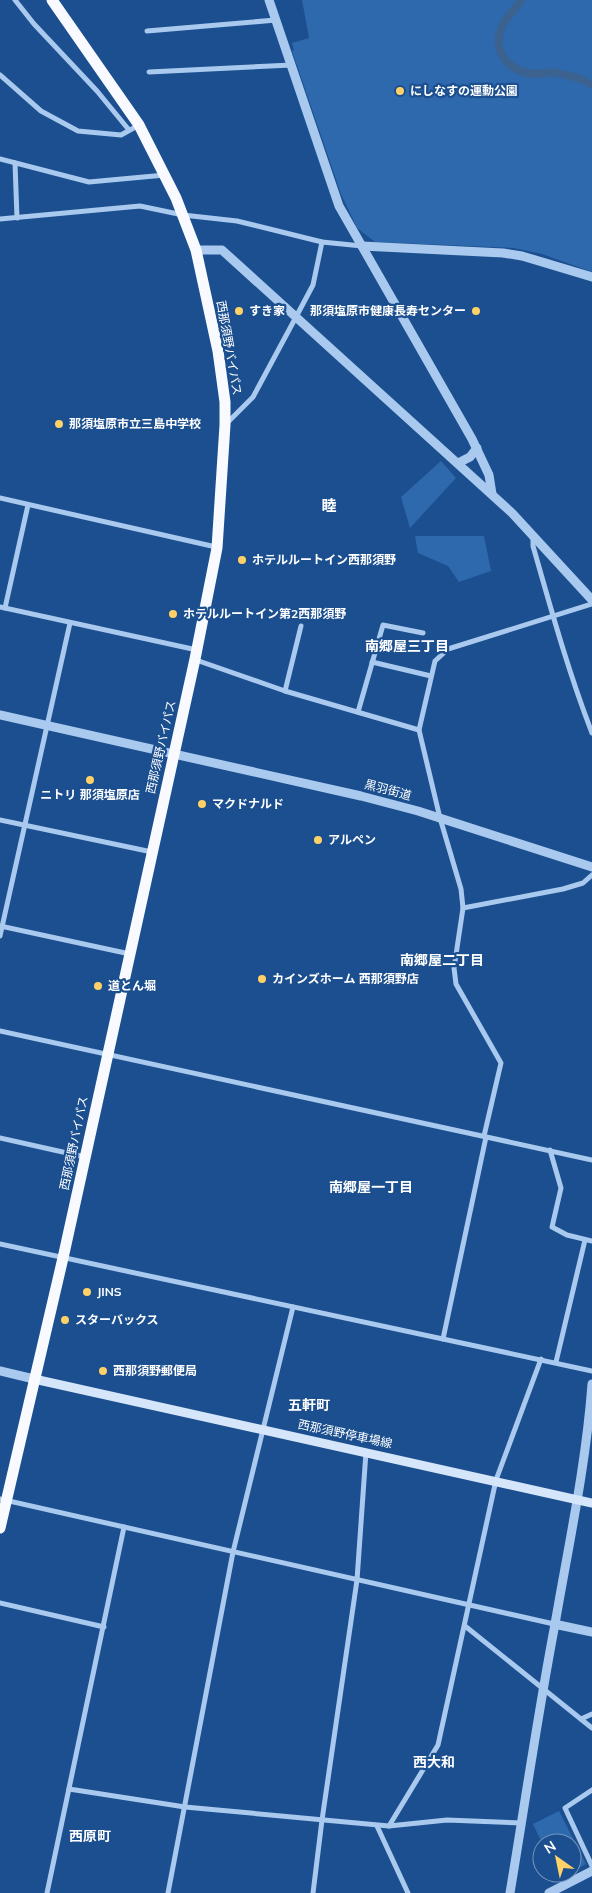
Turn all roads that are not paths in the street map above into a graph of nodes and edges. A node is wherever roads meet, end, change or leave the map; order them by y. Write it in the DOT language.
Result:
graph roads {
  1 [pos="15,0"];
  2 [pos="52,0"];
  3 [pos="269,0"];
  4 [pos="276,20"];
  5 [pos="146,31"];
  6 [pos="292,65"];
  7 [pos="149,72"];
  8 [pos="0,75"];
  9 [pos="134,128"];
  10 [pos="0,159"];
  11 [pos="15,163"];
  12 [pos="165,175"];
  13 [pos="183,215"];
  14 [pos="17,218"];
  15 [pos="0,219"];
  16 [pos="322,242"];
  17 [pos="362,246"];
  18 [pos="196,250"];
  19 [pos="592,277"];
  20 [pos="296,317"];
  21 [pos="225,425"];
  22 [pos="477,448"];
  23 [pos="458,463"];
  24 [pos="492,494"];
  25 [pos="0,498"];
  26 [pos="28,505"];
  27 [pos="533,535"];
  28 [pos="217,548"];
  29 [pos="592,602"];
  30 [pos="3,608"];
  31 [pos="552,617"];
  32 [pos="70,623"];
  33 [pos="301,626"];
  34 [pos="423,633"];
  35 [pos="196,655"];
  36 [pos="372,662"];
  37 [pos="431,676"];
  38 [pos="285,690"];
  39 [pos="358,712"];
  40 [pos="0,715"];
  41 [pos="46,726"];
  42 [pos="419,730"];
  43 [pos="592,732"];
  44 [pos="174,754"];
  45 [pos="440,818"];
  46 [pos="0,820"];
  47 [pos="25,825"];
  48 [pos="152,852"];
  49 [pos="592,867"];
  50 [pos="592,875"];
  51 [pos="463,908"];
  52 [pos="1,926"];
  53 [pos="0,936"];
  54 [pos="130,954"];
  55 [pos="0,1032"];
  56 [pos="108,1055"];
  57 [pos="485,1137"];
  58 [pos="0,1138"];
  59 [pos="550,1150"];
  60 [pos="85,1157"];
  61 [pos="592,1160"];
  62 [pos="585,1240"];
  63 [pos="592,1241"];
  64 [pos="0,1244"];
  65 [pos="63,1258"];
  66 [pos="292,1307"];
  67 [pos="443,1339"];
  68 [pos="541,1359"];
  69 [pos="556,1362"];
  70 [pos="0,1371"];
  71 [pos="592,1371"];
  72 [pos="34,1379"];
  73 [pos="592,1384"];
  74 [pos="262,1428"];
  75 [pos="590,1429"];
  76 [pos="366,1451"];
  77 [pos="496,1480"];
  78 [pos="3,1499"];
  79 [pos="579,1500"];
  80 [pos="592,1503"];
  81 [pos="124,1527"];
  82 [pos="0,1528"];
  83 [pos="233,1552"];
  84 [pos="357,1580"];
  85 [pos="0,1603"];
  86 [pos="469,1604"];
  87 [pos="554,1624"];
  88 [pos="104,1626"];
  89 [pos="465,1626"];
  90 [pos="592,1632"];
  91 [pos="544,1690"];
  92 [pos="592,1714"];
  93 [pos="581,1719"];
  94 [pos="592,1728"];
  95 [pos="69,1789"];
  96 [pos="592,1790"];
  97 [pos="185,1807"];
  98 [pos="322,1820"];
  99 [pos="522,1824"];
  100 [pos="377,1826"];
  101 [pos="389,1826"];
  102 [pos="592,1866"];
  103 [pos="592,1872"];
  104 [pos="47,1893"];
  105 [pos="168,1893"];
  106 [pos="313,1893"];
  107 [pos="408,1893"];
  108 [pos="510,1893"];
  109 [pos="549,1893"];
  1 -- 9 [label="street"];
  2 -- 9 [label="highway, 西那須野バイパス"];
  3 -- 4 [label="street"];
  4 -- 5 [label="street"];
  4 -- 6 [label="street"];
  6 -- 7 [label="street"];
  6 -- 17 [label="street"];
  8 -- 9 [label="street"];
  9 -- 12 [label="highway, 西那須野バイパス"];
  10 -- 11 [label="street"];
  11 -- 12 [label="street"];
  11 -- 14 [label="street"];
  12 -- 13 [label="highway, 西那須野バイパス"];
  13 -- 14 [label="street"];
  13 -- 16 [label="street"];
  13 -- 18 [label="highway, 西那須野バイパス"];
  14 -- 15 [label="street"];
  16 -- 17 [label="street"];
  16 -- 20 [label="street"];
  17 -- 19 [label="street"];
  17 -- 22 [label="street"];
  18 -- 20 [label="street"];
  18 -- 21 [label="highway, 西那須野バイパス"];
  20 -- 21 [label="street"];
  20 -- 23 [label="street"];
  21 -- 28 [label="highway, 西那須野バイパス"];
  22 -- 23 [label="street"];
  22 -- 24 [label="street"];
  23 -- 24 [label="street"];
  24 -- 27 [label="street"];
  25 -- 26 [label="street"];
  26 -- 28 [label="street"];
  26 -- 30 [label="street"];
  27 -- 29 [label="street"];
  27 -- 31 [label="street"];
  28 -- 35 [label="highway, 西那須野バイパス"];
  29 -- 31 [label="street"];
  30 -- 32 [label="street"];
  31 -- 37 [label="street"];
  31 -- 43 [label="street"];
  32 -- 35 [label="street"];
  32 -- 41 [label="street"];
  33 -- 38 [label="street"];
  34 -- 36 [label="street"];
  35 -- 38 [label="street"];
  35 -- 44 [label="highway, 西那須野バイパス"];
  36 -- 37 [label="street"];
  36 -- 39 [label="street"];
  37 -- 42 [label="street"];
  38 -- 39 [label="street"];
  39 -- 42 [label="street"];
  40 -- 41 [label="street, 黒羽街道"];
  41 -- 44 [label="street, 黒羽街道"];
  41 -- 47 [label="street"];
  42 -- 45 [label="street"];
  44 -- 45 [label="street, 黒羽街道"];
  44 -- 48 [label="highway, 西那須野バイパス"];
  45 -- 49 [label="street, 黒羽街道"];
  45 -- 51 [label="street"];
  46 -- 47 [label="street"];
  47 -- 48 [label="street"];
  47 -- 52 [label="street"];
  48 -- 54 [label="highway, 西那須野バイパス"];
  50 -- 51 [label="street"];
  51 -- 57 [label="street"];
  52 -- 53 [label="street"];
  52 -- 54 [label="street"];
  54 -- 56 [label="highway, 西那須野バイパス"];
  55 -- 56 [label="street"];
  56 -- 57 [label="street"];
  56 -- 60 [label="highway, 西那須野バイパス"];
  57 -- 59 [label="street"];
  57 -- 67 [label="street"];
  58 -- 60 [label="street"];
  59 -- 61 [label="street"];
  59 -- 62 [label="street"];
  60 -- 65 [label="highway, 西那須野バイパス"];
  62 -- 63 [label="street"];
  62 -- 69 [label="street"];
  64 -- 65 [label="street"];
  65 -- 66 [label="street"];
  65 -- 72 [label="highway, 西那須野バイパス"];
  66 -- 67 [label="street"];
  66 -- 74 [label="street"];
  67 -- 68 [label="street"];
  68 -- 69 [label="street"];
  68 -- 77 [label="street"];
  69 -- 71 [label="street"];
  70 -- 72 [label="street"];
  72 -- 74 [label="main road, 西那須野停車場線"];
  72 -- 78 [label="highway, 西那須野バイパス"];
  73 -- 75 [label="street"];
  74 -- 76 [label="main road, 西那須野停車場線"];
  74 -- 83 [label="street"];
  75 -- 79 [label="street"];
  76 -- 77 [label="main road, 西那須野停車場線"];
  76 -- 84 [label="street"];
  77 -- 79 [label="main road, 西那須野停車場線"];
  77 -- 86 [label="street"];
  78 -- 81 [label="street"];
  78 -- 82 [label="highway, 西那須野バイパス"];
  79 -- 80 [label="main road, 西那須野停車場線"];
  79 -- 87 [label="street"];
  81 -- 83 [label="street"];
  81 -- 88 [label="street"];
  83 -- 84 [label="street"];
  83 -- 97 [label="street"];
  84 -- 86 [label="street"];
  84 -- 98 [label="street"];
  85 -- 88 [label="street"];
  86 -- 87 [label="street"];
  86 -- 89 [label="street"];
  87 -- 90 [label="street"];
  87 -- 91 [label="street"];
  88 -- 95 [label="street"];
  89 -- 91 [label="street"];
  89 -- 101 [label="street"];
  91 -- 93 [label="street"];
  91 -- 99 [label="street"];
  92 -- 93 [label="street"];
  93 -- 94 [label="street"];
  95 -- 97 [label="street"];
  95 -- 104 [label="street"];
  96 -- 102 [label="street"];
  97 -- 98 [label="street"];
  97 -- 105 [label="street"];
  98 -- 100 [label="street"];
  98 -- 106 [label="street"];
  99 -- 101 [label="street"];
  99 -- 108 [label="street"];
  100 -- 101 [label="street"];
  100 -- 107 [label="street"];
  103 -- 109 [label="street"];
}
